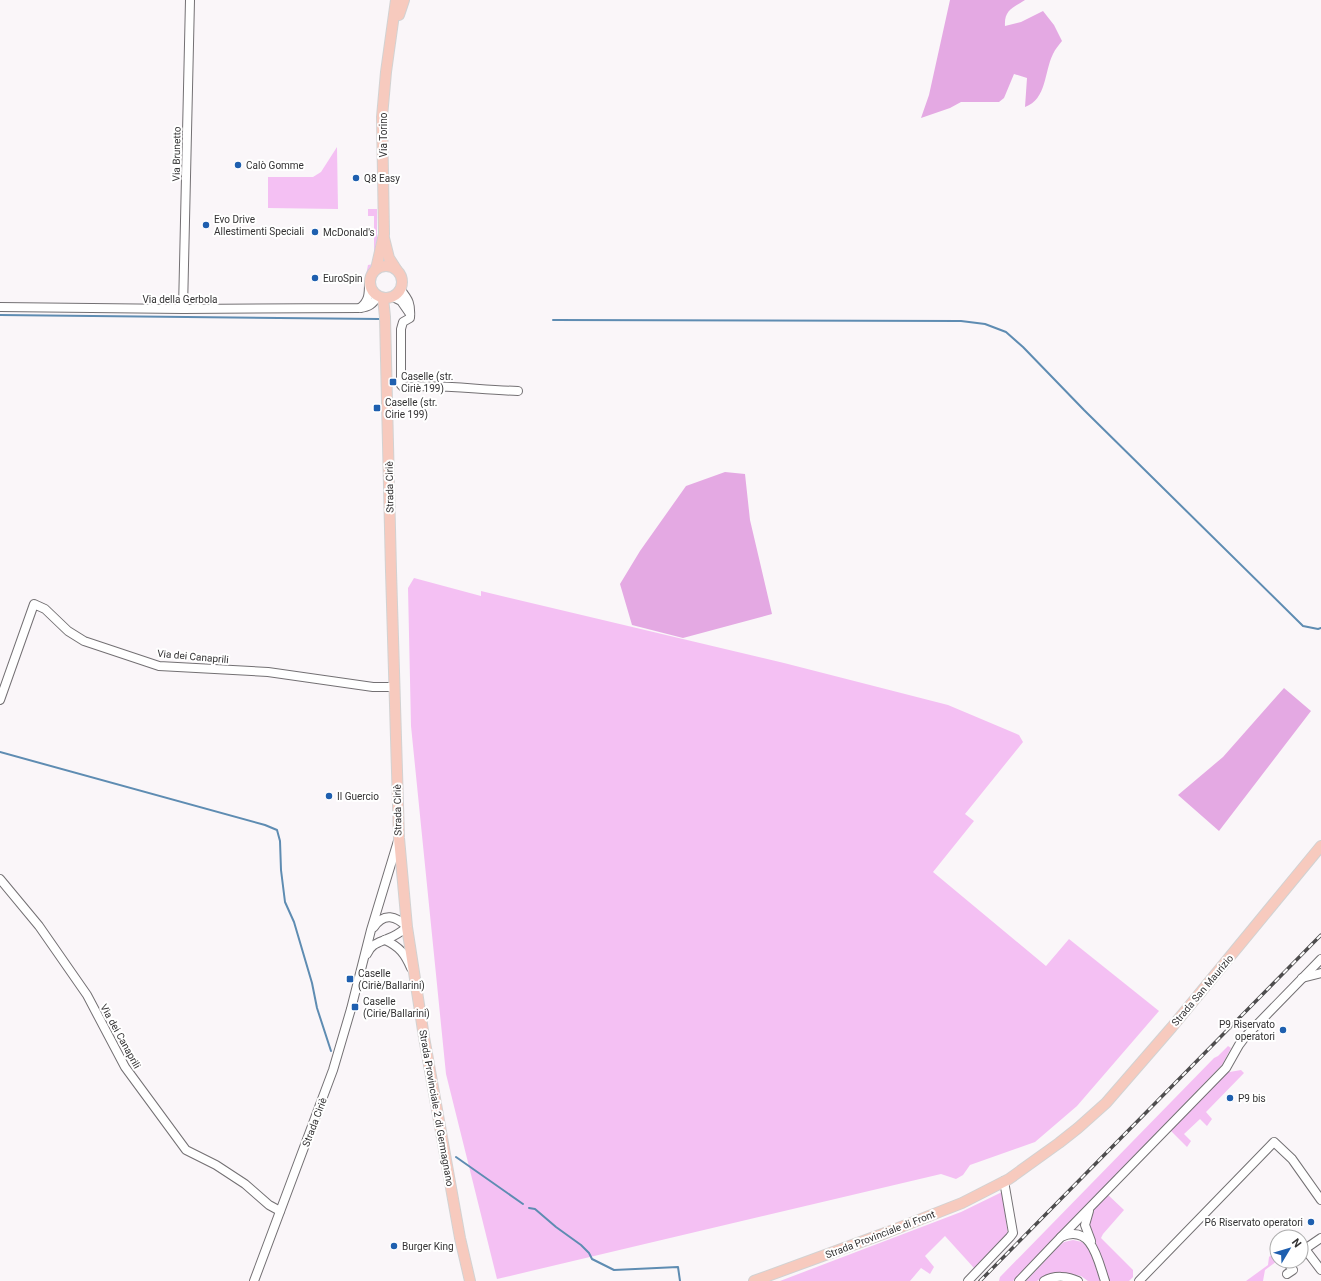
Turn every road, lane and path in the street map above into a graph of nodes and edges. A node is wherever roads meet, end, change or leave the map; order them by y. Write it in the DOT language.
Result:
graph roads {
  1 [pos="190,0"];
  2 [pos="396,0"];
  3 [pos="404,0"];
  4 [pos="392,36"];
  5 [pos="384,234"];
  6 [pos="376,269"];
  7 [pos="396,269"];
  8 [pos="369,283"];
  9 [pos="400,289"];
  10 [pos="386,297"];
  11 [pos="0,307"];
  12 [pos="360,308"];
  13 [pos="183,309"];
  14 [pos="410,314"];
  15 [pos="518,391"];
  16 [pos="394,686"];
  17 [pos="0,700"];
  18 [pos="398,838"];
  19 [pos="1321,846"];
  20 [pos="0,879"];
  21 [pos="407,927"];
  22 [pos="371,930"];
  23 [pos="385,940"];
  24 [pos="1321,959"];
  25 [pos="360,972"];
  26 [pos="1321,972"];
  27 [pos="415,978"];
  28 [pos="1302,979"];
  29 [pos="1004,1181"];
  30 [pos="1321,1200"];
  31 [pos="1093,1205"];
  32 [pos="280,1211"];
  33 [pos="1062,1237"];
  34 [pos="1321,1238"];
  35 [pos="1092,1246"];
  36 [pos="1309,1246"];
  37 [pos="1309,1257"];
  38 [pos="1292,1269"];
  39 [pos="1321,1270"];
  40 [pos="1287,1274"];
  41 [pos="254,1281"];
  42 [pos="470,1281"];
  43 [pos="754,1281"];
  44 [pos="968,1281"];
  45 [pos="1019,1281"];
  46 [pos="1044,1281"];
  47 [pos="1078,1281"];
  48 [pos="1105,1281"];
  49 [pos="1139,1281"];
  1 -- 13 [label="street, Via Brunetto"];
  2 -- 4 [label="main road, Via Torino"];
  3 -- 4 [label="main road, Via Torino"];
  4 -- 5 [label="main road, Via Torino"];
  5 -- 6 [label="main road, Via Torino"];
  5 -- 7 [label="main road, Via Torino"];
  6 -- 7 [label="main road"];
  6 -- 8 [label="main road"];
  7 -- 9 [label="main road"];
  8 -- 10 [label="main road"];
  8 -- 12 [label="street"];
  9 -- 10 [label="main road"];
  9 -- 14 [label="street"];
  10 -- 12 [label="street, Via della Gerbola"];
  10 -- 14 [label="street"];
  10 -- 16 [label="main road, Strada Ciriè"];
  11 -- 13 [label="street, Via della Gerbola"];
  12 -- 13 [label="street, Via della Gerbola"];
  14 -- 15 [label="street"];
  16 -- 17 [label="street, Via dei Canaprili"];
  16 -- 18 [label="main road, Strada Ciriè"];
  18 -- 21 [label="main road, Strada Provinciale 2 di Germagnano"];
  18 -- 22 [label="street, Strada Ciriè"];
  19 -- 29 [label="main road, Strada San Maurizio"];
  20 -- 32 [label="street, Via dei Canaprili"];
  21 -- 22 [label="street"];
  21 -- 23 [label="street"];
  21 -- 27 [label="main road, Strada Provinciale 2 di Germagnano"];
  22 -- 25 [label="street, Strada Ciriè"];
  23 -- 25 [label="street"];
  23 -- 27 [label="street"];
  24 -- 28 [label="street"];
  25 -- 32 [label="street, Strada Ciriè"];
  26 -- 28 [label="street"];
  27 -- 42 [label="main road, Strada Provinciale 2 di Germagnano"];
  28 -- 31 [label="street"];
  29 -- 43 [label="main road, Strada Provinciale di Front"];
  29 -- 44 [label="street"];
  30 -- 49 [label="street"];
  31 -- 33 [label="street"];
  31 -- 35 [label="street"];
  32 -- 41 [label="street, Strada Ciriè"];
  33 -- 35 [label="street"];
  33 -- 45 [label="street"];
  34 -- 36 [label="street"];
  35 -- 48 [label="street"];
  37 -- 39 [label="street"];
  38 -- 40 [label="street"];
  46 -- 47 [label="street"];
}
